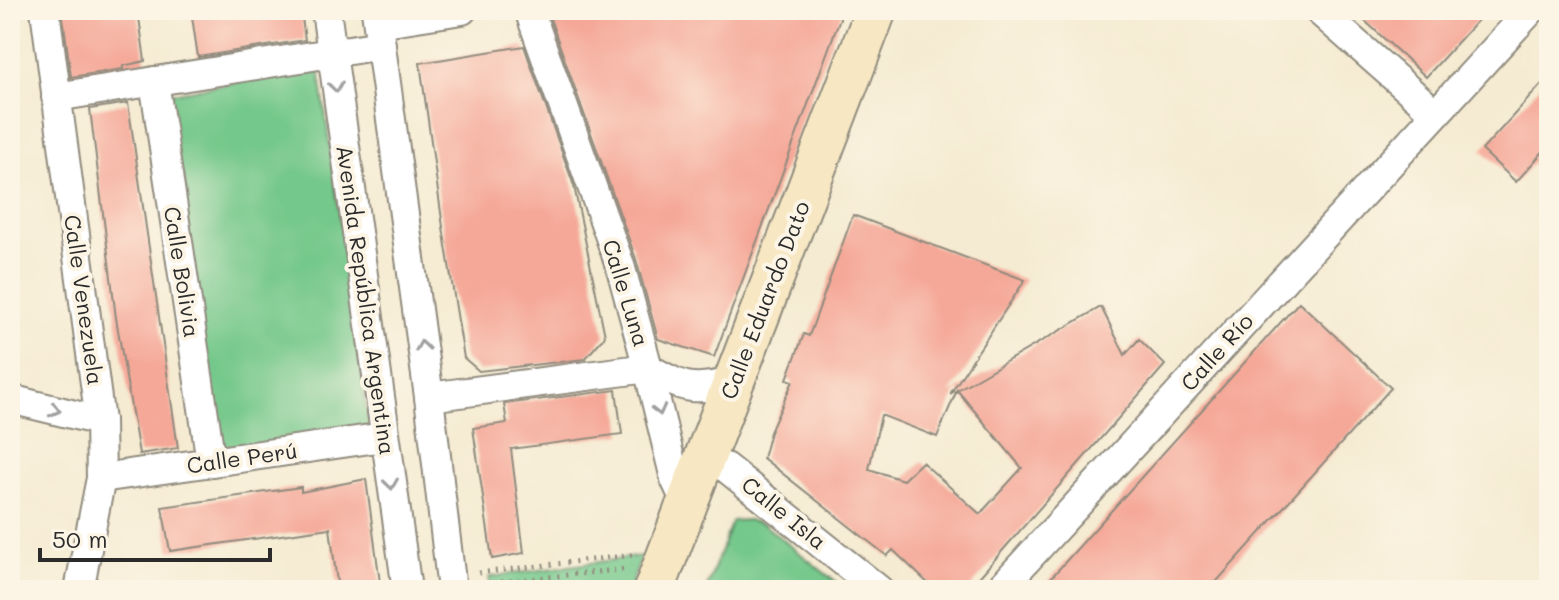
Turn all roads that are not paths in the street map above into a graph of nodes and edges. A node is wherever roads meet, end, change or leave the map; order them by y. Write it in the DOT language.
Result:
graph roads {
  1 [pos="45,10"];
  2 [pos="326,10"];
  3 [pos="462,10"];
  4 [pos="529,10"];
  5 [pos="876,10"];
  6 [pos="898,10"];
  7 [pos="1318,10"];
  8 [pos="1531,10"];
  9 [pos="378,26"];
  10 [pos="332,52"];
  11 [pos="154,81"];
  12 [pos="56,97"];
  13 [pos="1435,113"];
  14 [pos="648,368"];
  15 [pos="734,382"];
  16 [pos="429,397"];
  17 [pos="10,399"];
  18 [pos="100,421"];
  19 [pos="384,437"];
  20 [pos="211,462"];
  21 [pos="725,467"];
  22 [pos="101,478"];
  23 [pos="687,505"];
  24 [pos="451,583"];
  25 [pos="79,590"];
  26 [pos="407,590"];
  27 [pos="654,590"];
  28 [pos="677,590"];
  29 [pos="879,590"];
  30 [pos="999,590"];
  1 -- 12 [label="street, Calle Venezuela"];
  2 -- 10 [label="street, Avenida República Argentina"];
  3 -- 9 [label="street"];
  4 -- 14 [label="street, Calle Luna"];
  5 -- 15 [label="main road, Calle Eduardo Dato"];
  6 -- 21 [label="main road, Calle Eduardo Dato"];
  7 -- 13 [label="street"];
  8 -- 13 [label="street, Calle Río"];
  9 -- 10 [label="street"];
  16 -- 9 [label="street, one-way"];
  10 -- 11 [label="street"];
  10 -- 19 [label="street, Avenida República Argentina, one-way"];
  11 -- 12 [label="street"];
  11 -- 20 [label="street, Calle Bolivia"];
  12 -- 18 [label="street, Calle Venezuela"];
  13 -- 30 [label="street, Calle Río"];
  14 -- 15 [label="street"];
  14 -- 16 [label="street, Calle Luna"];
  14 -- 23 [label="street, one-way"];
  15 -- 23 [label="main road, Calle Eduardo Dato"];
  16 -- 24 [label="street"];
  17 -- 18 [label="street, one-way"];
  18 -- 22 [label="street, Calle Venezuela"];
  19 -- 20 [label="street, Calle Perú"];
  19 -- 26 [label="street, Avenida República Argentina, one-way"];
  20 -- 22 [label="street, Calle Perú"];
  21 -- 28 [label="main road, Calle Eduardo Dato"];
  21 -- 29 [label="street, Calle Isla"];
  22 -- 25 [label="street, Calle Venezuela"];
  23 -- 27 [label="main road, Calle Eduardo Dato"];
}
